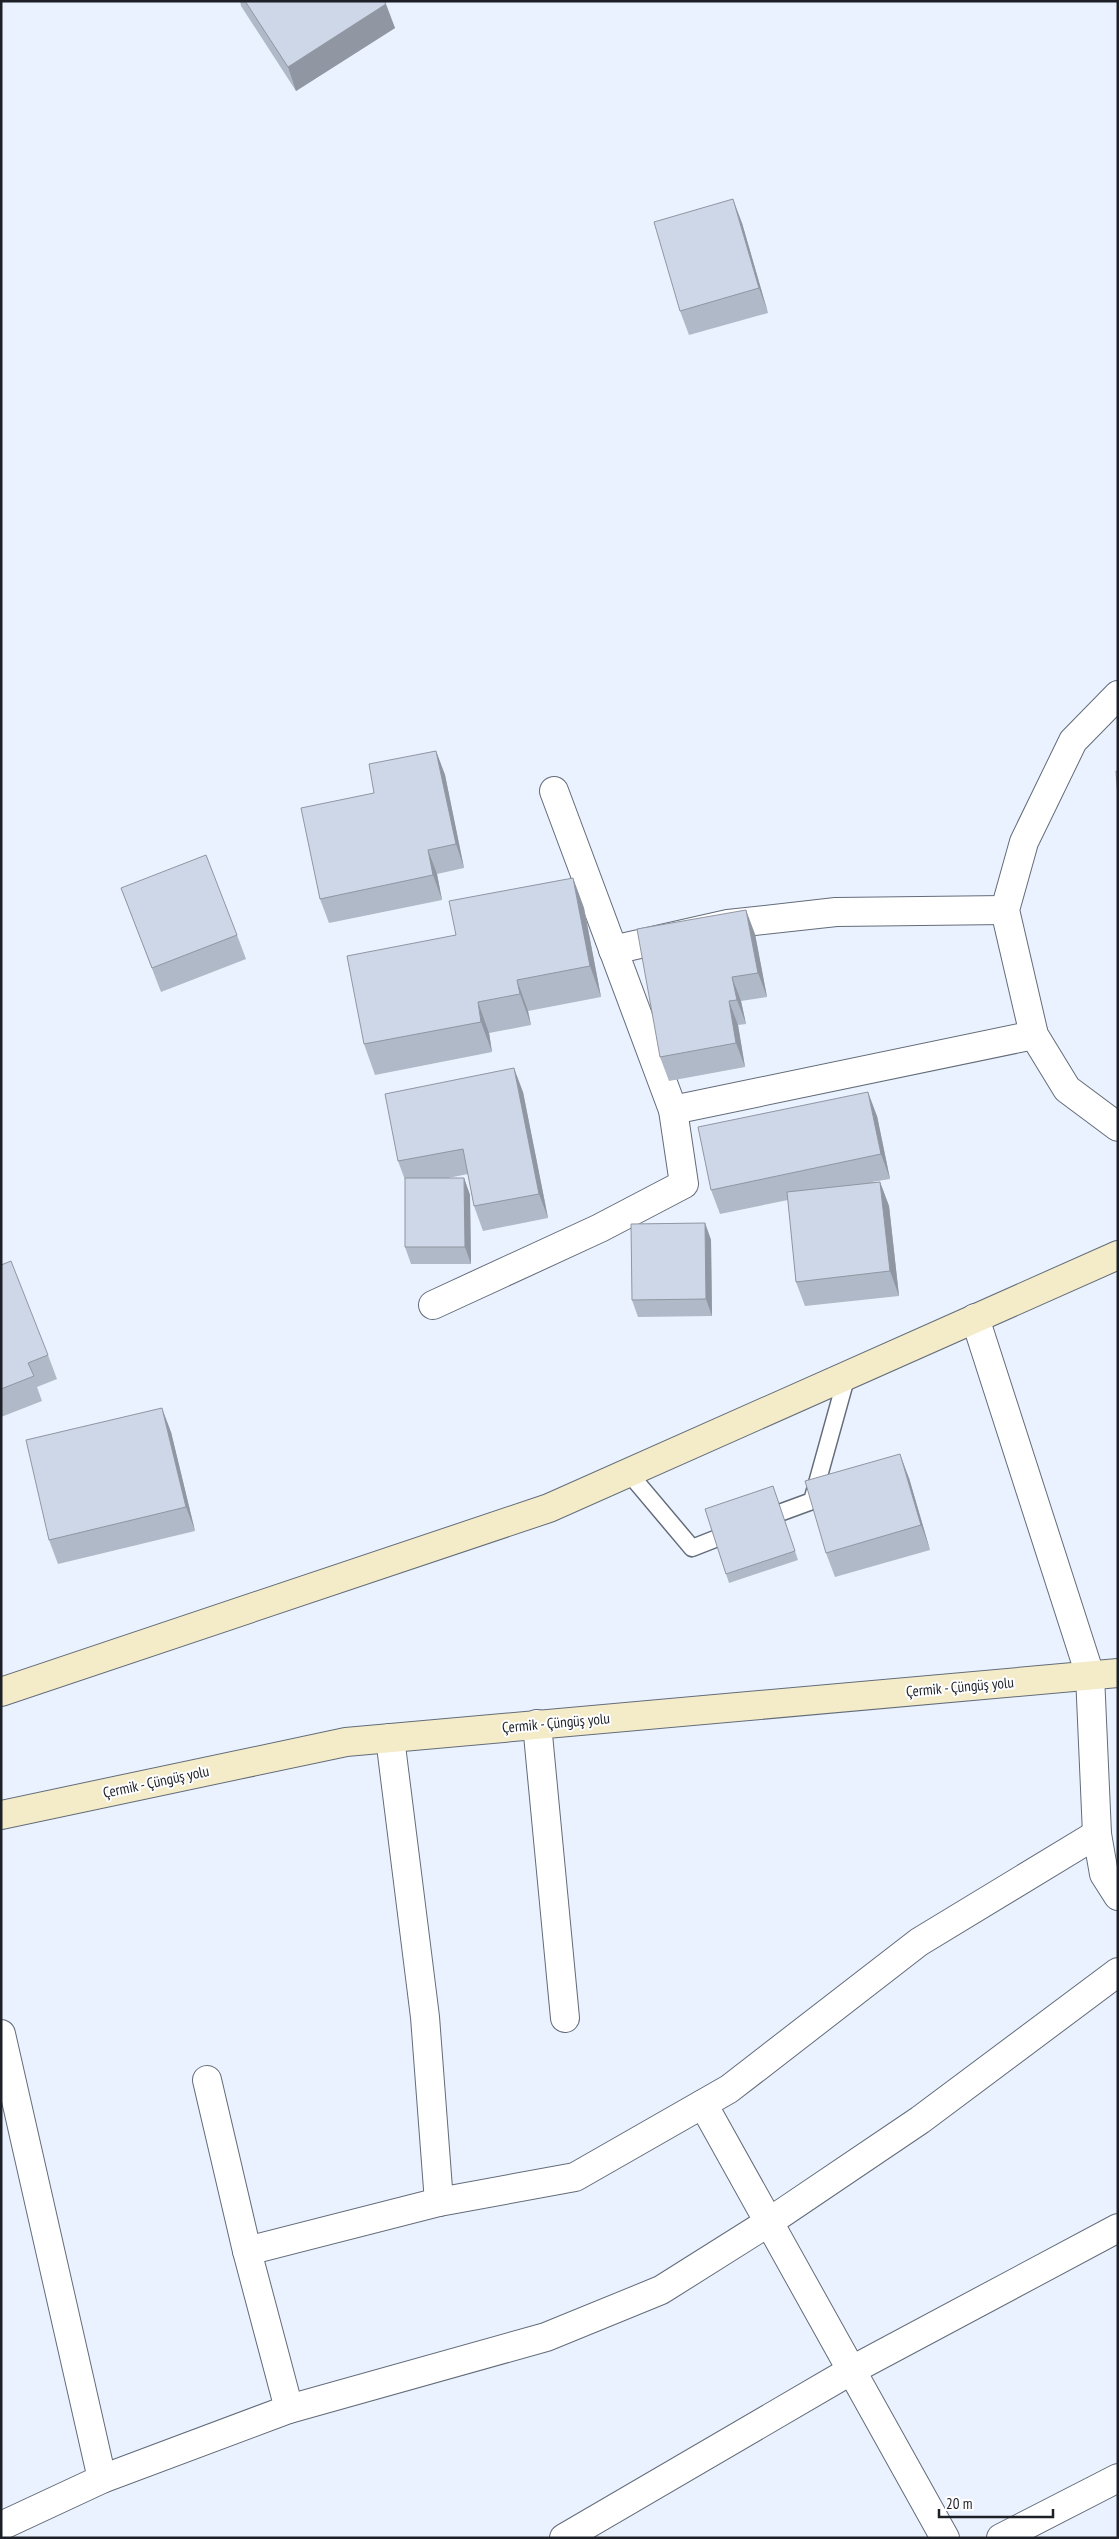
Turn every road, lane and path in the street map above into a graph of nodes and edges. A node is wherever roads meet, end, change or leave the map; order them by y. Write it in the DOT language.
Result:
graph roads {
  1 [pos="1118,695"];
  2 [pos="554,791"];
  3 [pos="1005,910"];
  4 [pos="613,950"];
  5 [pos="1034,1034"];
  6 [pos="673,1110"];
  7 [pos="1118,1127"];
  8 [pos="1118,1255"];
  9 [pos="433,1305"];
  10 [pos="975,1318"];
  11 [pos="847,1375"];
  12 [pos="628,1472"];
  13 [pos="782,1512"];
  14 [pos="715,1539"];
  15 [pos="1118,1673"];
  16 [pos="1090,1675"];
  17 [pos="1,1692"];
  18 [pos="536,1724"];
  19 [pos="390,1738"];
  20 [pos="1,1815"];
  21 [pos="1097,1834"];
  22 [pos="1118,1896"];
  23 [pos="1118,1972"];
  24 [pos="565,2018"];
  25 [pos="1,2034"];
  26 [pos="207,2080"];
  27 [pos="703,2104"];
  28 [pos="439,2202"];
  29 [pos="769,2222"];
  30 [pos="1118,2228"];
  31 [pos="247,2251"];
  32 [pos="852,2370"];
  33 [pos="289,2409"];
  34 [pos="1118,2478"];
  35 [pos="102,2479"];
  36 [pos="1,2526"];
  37 [pos="564,2538"];
  38 [pos="945,2538"];
  39 [pos="1001,2538"];
  1 -- 3 [label="street"];
  2 -- 4 [label="street"];
  3 -- 4 [label="street"];
  3 -- 5 [label="street"];
  4 -- 6 [label="street"];
  5 -- 6 [label="street"];
  5 -- 7 [label="street"];
  6 -- 9 [label="street"];
  8 -- 10 [label="main road"];
  10 -- 11 [label="main road"];
  10 -- 16 [label="street"];
  11 -- 12 [label="main road"];
  11 -- 13 [label="lane"];
  12 -- 14 [label="lane"];
  12 -- 17 [label="main road"];
  15 -- 16 [label="main road, Çermik - Çüngüş yolu"];
  16 -- 18 [label="main road, Çermik - Çüngüş yolu"];
  16 -- 21 [label="street"];
  18 -- 19 [label="main road, Çermik - Çüngüş yolu"];
  18 -- 24 [label="street"];
  19 -- 20 [label="main road, Çermik - Çüngüş yolu"];
  19 -- 28 [label="street"];
  21 -- 22 [label="street"];
  21 -- 27 [label="street"];
  23 -- 29 [label="street"];
  25 -- 35 [label="street"];
  26 -- 31 [label="street"];
  27 -- 28 [label="street"];
  27 -- 29 [label="street"];
  28 -- 31 [label="street"];
  29 -- 32 [label="street"];
  29 -- 33 [label="street"];
  30 -- 32 [label="street"];
  31 -- 33 [label="street"];
  32 -- 37 [label="street"];
  32 -- 38 [label="street"];
  33 -- 35 [label="street"];
  34 -- 39 [label="street"];
  35 -- 36 [label="street"];
}
